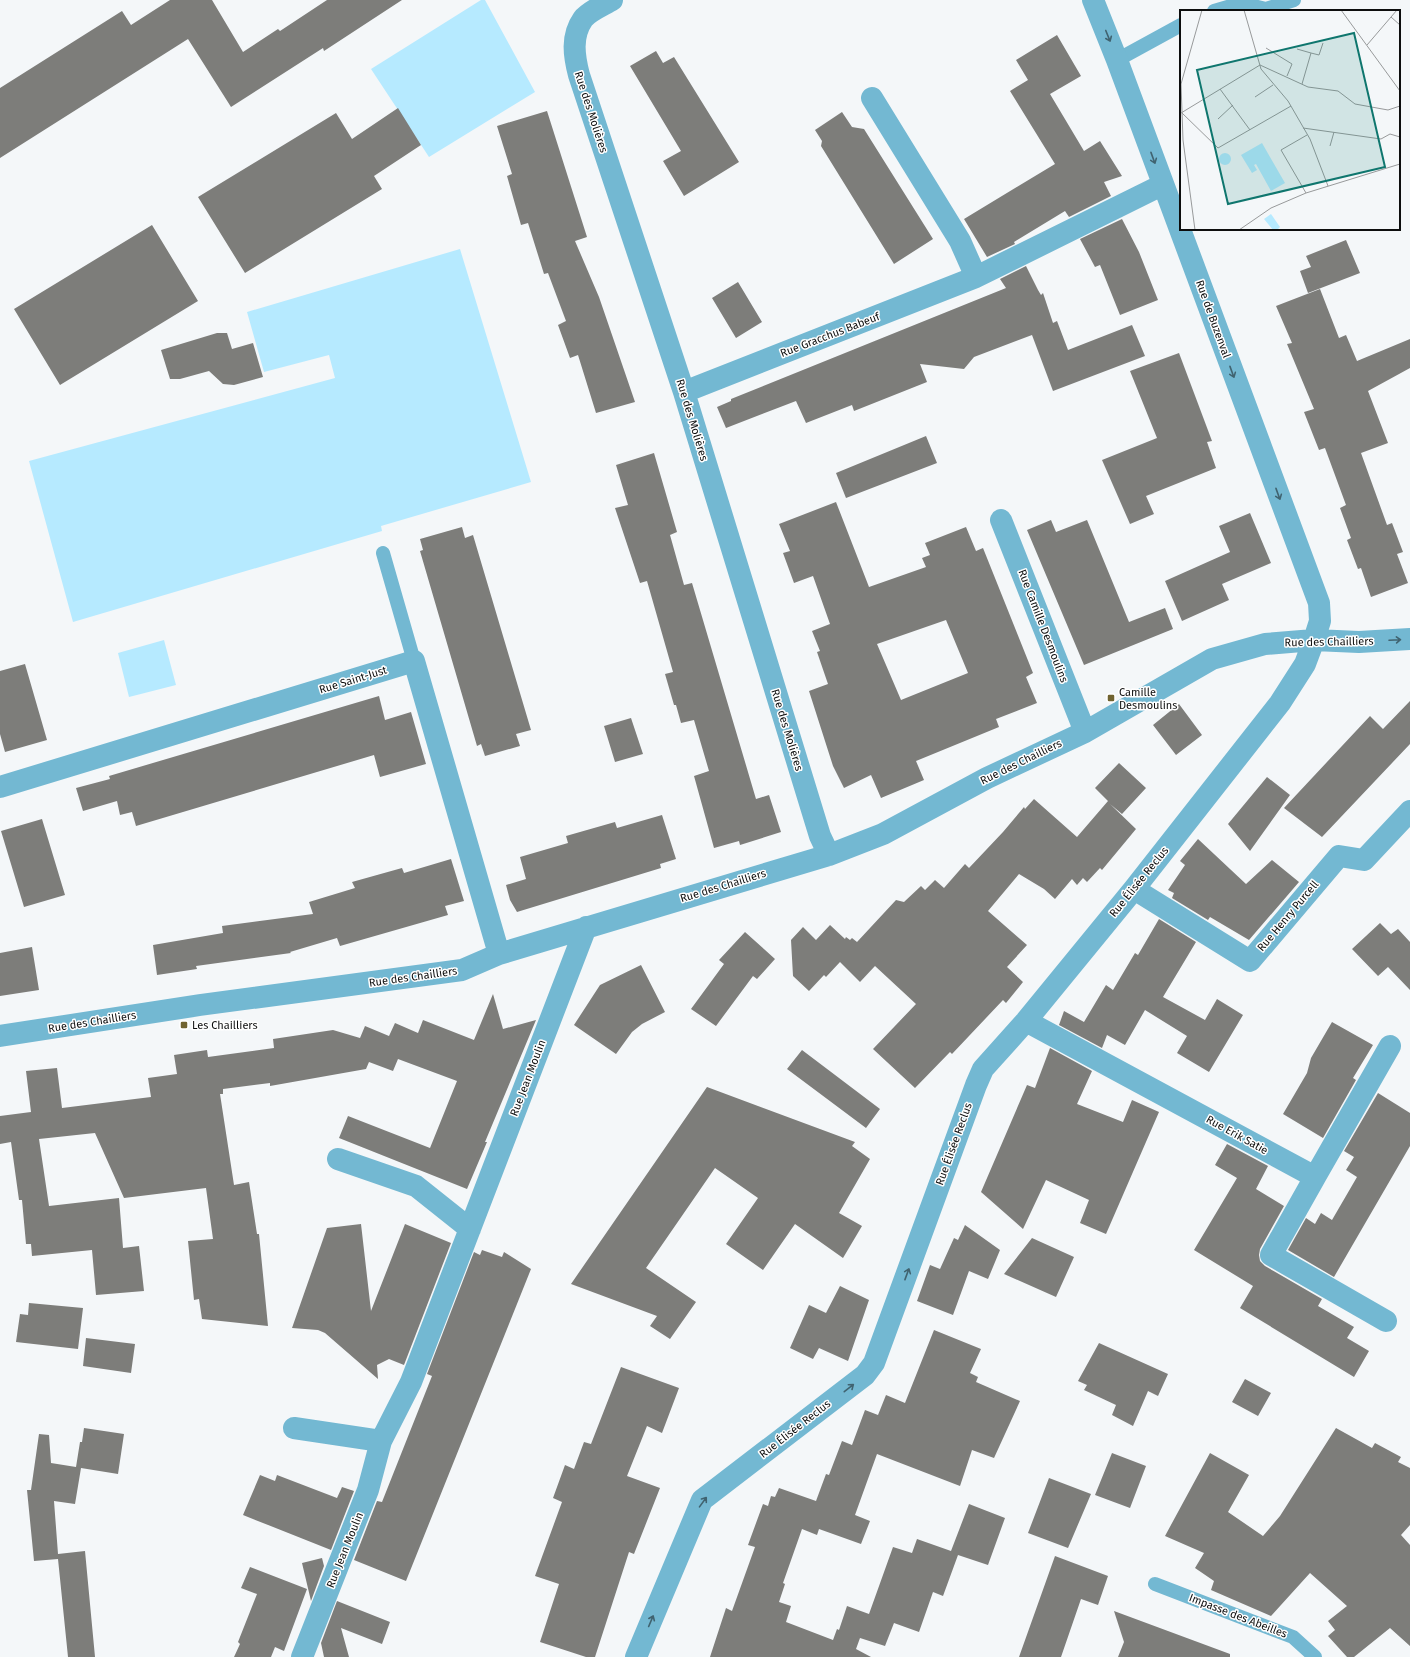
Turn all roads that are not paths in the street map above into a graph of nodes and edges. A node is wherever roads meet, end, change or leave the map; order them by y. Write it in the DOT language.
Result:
graph roads {
  1 [pos="1093,0"];
  2 [pos="1294,0"];
  3 [pos="1241,1"];
  4 [pos="604,2"];
  5 [pos="1217,10"];
  6 [pos="1180,26"];
  7 [pos="1117,60"];
  8 [pos="872,98"];
  9 [pos="1162,185"];
  10 [pos="976,277"];
  11 [pos="684,392"];
  12 [pos="1001,520"];
  13 [pos="383,553"];
  14 [pos="1314,640"];
  15 [pos="1410,640"];
  16 [pos="414,661"];
  17 [pos="1085,732"];
  18 [pos="0,787"];
  19 [pos="1410,811"];
  20 [pos="829,855"];
  21 [pos="1134,889"];
  22 [pos="586,928"];
  23 [pos="498,954"];
  24 [pos="1026,1021"];
  25 [pos="0,1036"];
  26 [pos="1390,1046"];
  27 [pos="338,1159"];
  28 [pos="1315,1177"];
  29 [pos="470,1229"];
  30 [pos="1386,1321"];
  31 [pos="294,1428"];
  32 [pos="381,1441"];
  33 [pos="1154,1584"];
  34 [pos="302,1657"];
  35 [pos="636,1657"];
  36 [pos="1316,1657"];
  1 -- 7 [label="street, Rue de Buzenval, one-way"];
  2 -- 3 [label="lane"];
  3 -- 5 [label="lane"];
  4 -- 11 [label="street, Rue des Molières"];
  6 -- 7 [label="lane"];
  7 -- 9 [label="street, Rue de Buzenval, one-way"];
  8 -- 10 [label="street"];
  9 -- 10 [label="street, Rue Gracchus Babeuf"];
  9 -- 14 [label="street, Rue de Buzenval, one-way"];
  10 -- 11 [label="street, Rue Gracchus Babeuf"];
  11 -- 20 [label="street, Rue des Molières"];
  12 -- 17 [label="street, Rue Camille Desmoulins"];
  13 -- 16 [label="lane"];
  14 -- 15 [label="street, Rue des Chailliers, one-way"];
  14 -- 17 [label="street, Rue des Chailliers"];
  14 -- 21 [label="street, Rue Élisée Reclus"];
  16 -- 18 [label="street, Rue Saint-Just"];
  16 -- 23 [label="street"];
  17 -- 20 [label="street, Rue des Chailliers"];
  19 -- 21 [label="street, Rue Henry Purcell"];
  20 -- 22 [label="street, Rue des Chailliers"];
  21 -- 24 [label="street, Rue Élisée Reclus"];
  22 -- 23 [label="street, Rue des Chailliers"];
  22 -- 29 [label="street, Rue Jean Moulin"];
  23 -- 25 [label="street, Rue des Chailliers"];
  24 -- 28 [label="street, Rue Erik Satie"];
  35 -- 24 [label="street, Rue Élisée Reclus, one-way"];
  26 -- 28 [label="street"];
  27 -- 29 [label="street"];
  28 -- 30 [label="street"];
  29 -- 32 [label="street, Rue Jean Moulin"];
  31 -- 32 [label="street"];
  32 -- 34 [label="street, Rue Jean Moulin"];
  33 -- 36 [label="lane, Impasse des Abeilles"];
}
